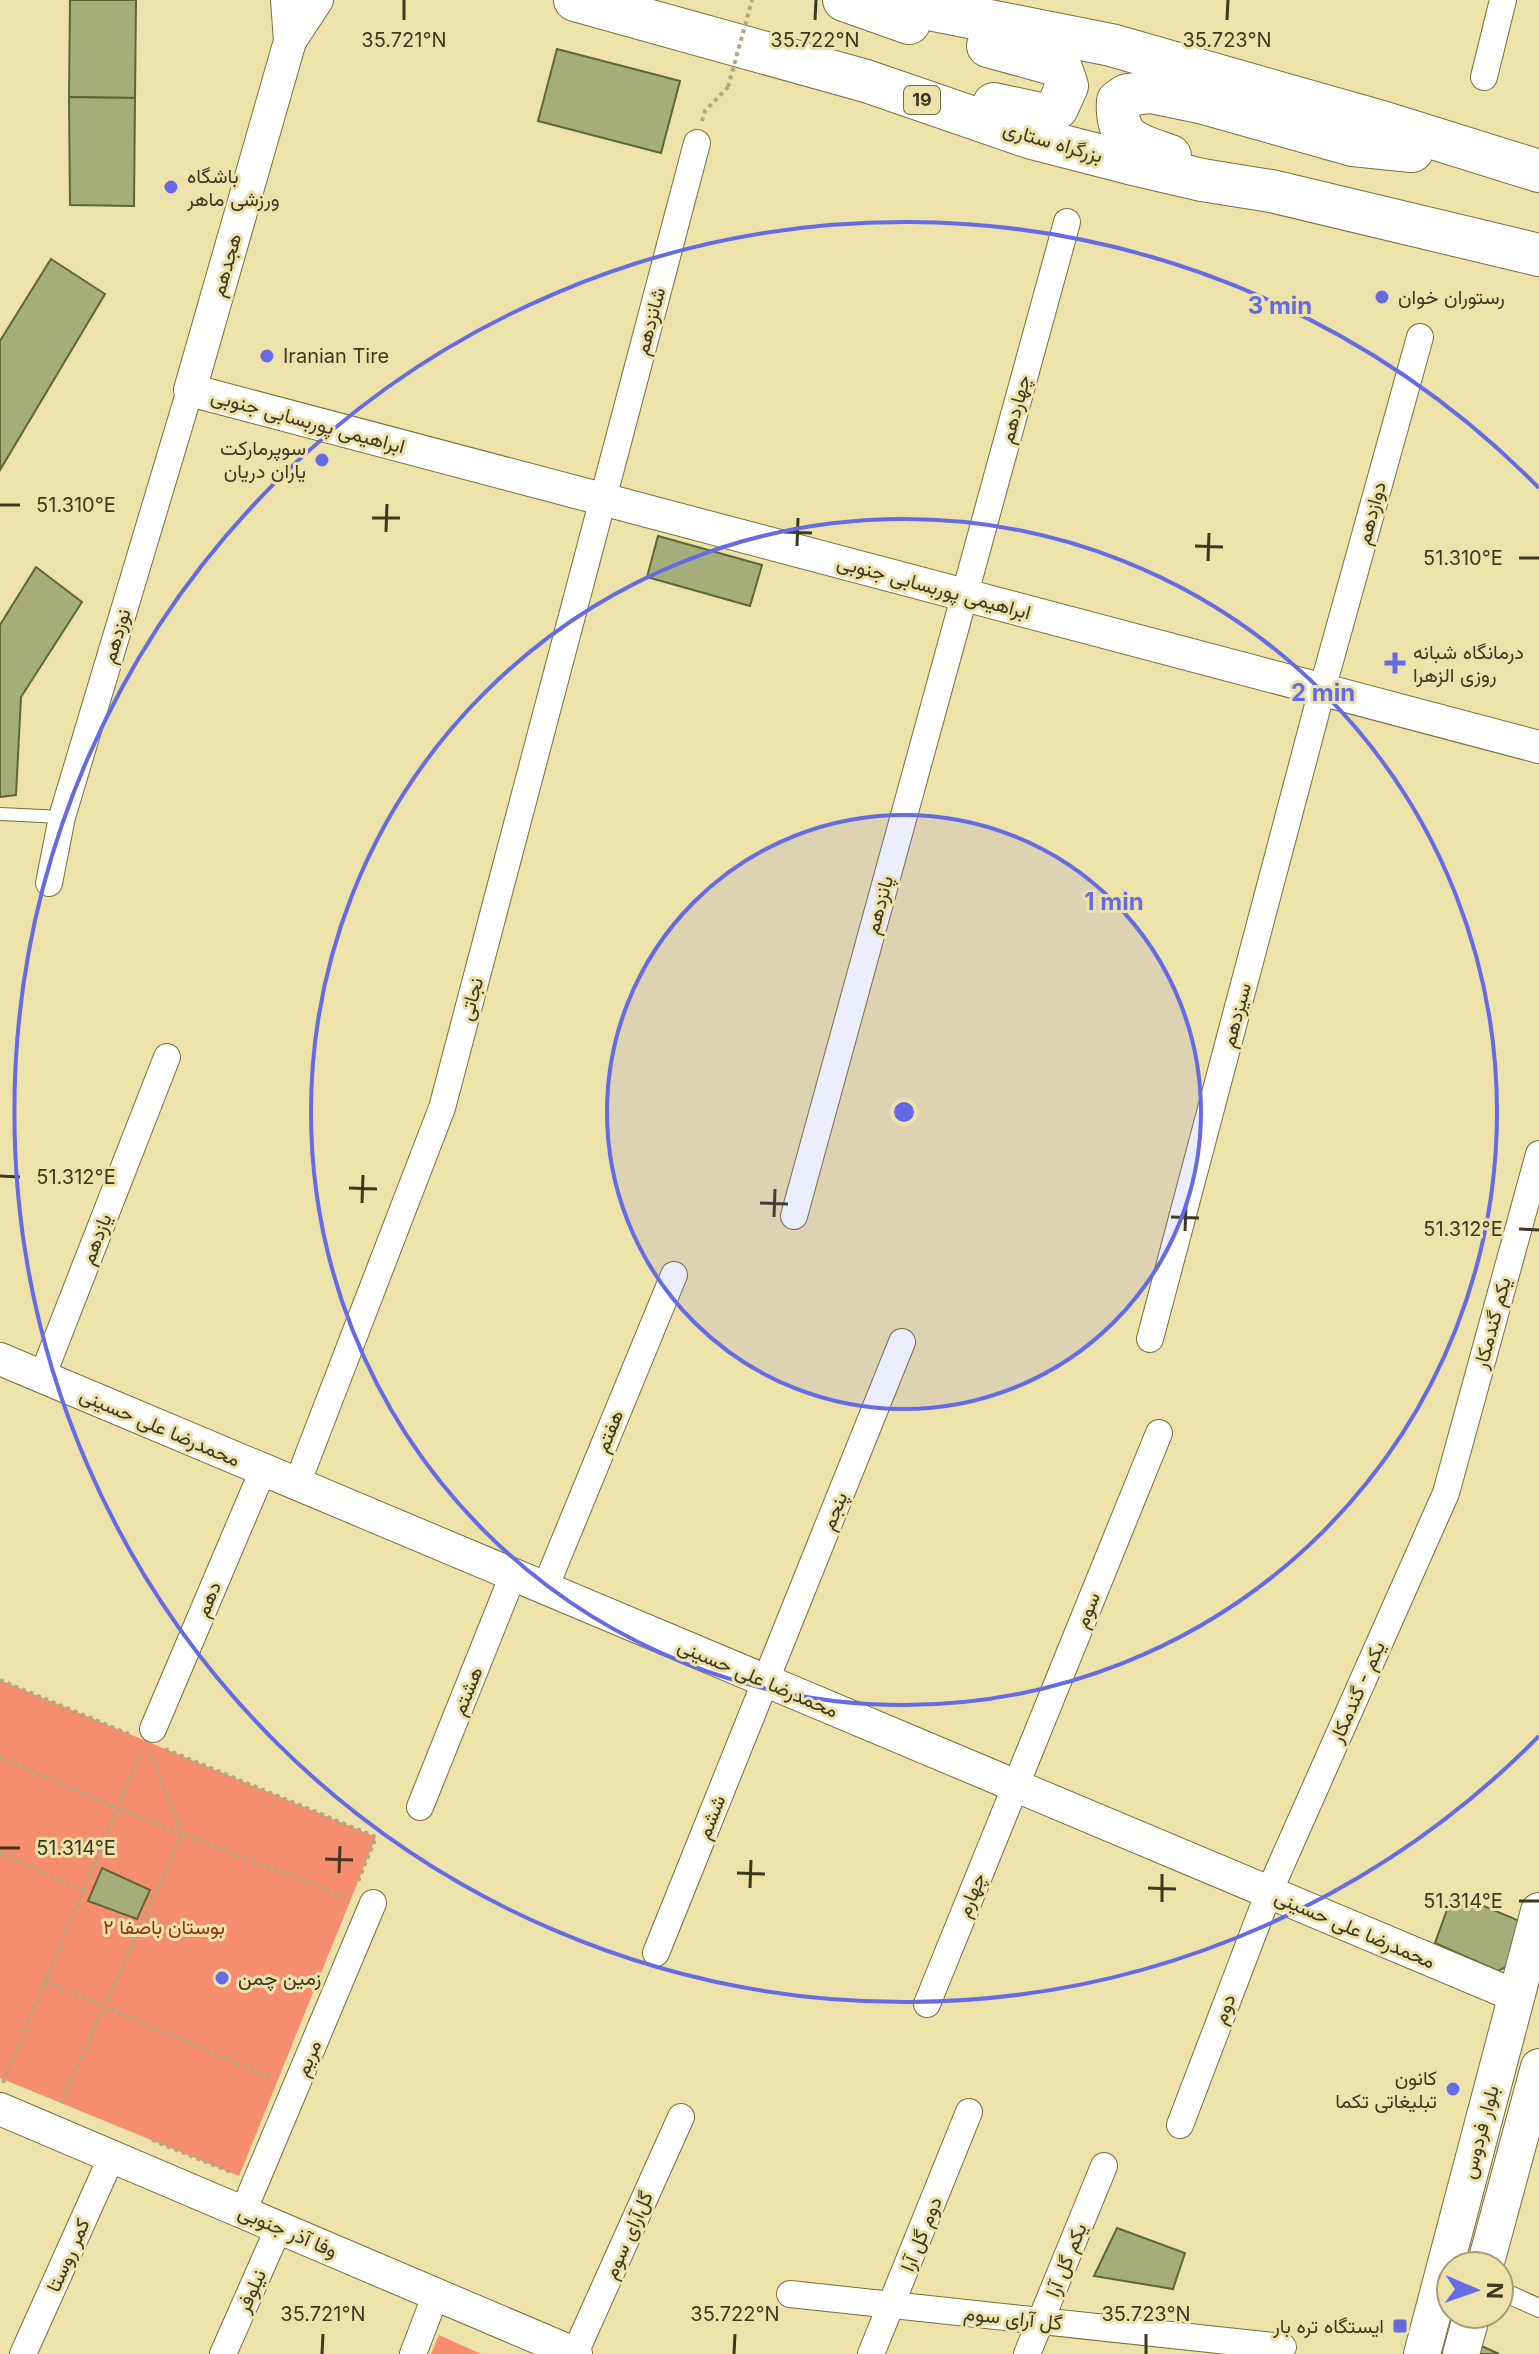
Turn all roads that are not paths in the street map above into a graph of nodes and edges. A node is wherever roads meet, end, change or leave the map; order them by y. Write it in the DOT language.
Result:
graph roads {
  1 [pos="287,0"];
  2 [pos="317,0"];
  3 [pos="575,0"];
  4 [pos="844,0"];
  5 [pos="883,0"];
  6 [pos="1503,0"];
  7 [pos="290,41"];
  8 [pos="1484,77"];
  9 [pos="866,81"];
  10 [pos="697,143"];
  11 [pos="1489,157"];
  12 [pos="1539,171"];
  13 [pos="1271,191"];
  14 [pos="1067,222"];
  15 [pos="1539,255"];
  16 [pos="1420,337"];
  17 [pos="190,390"];
  18 [pos="604,500"];
  19 [pos="964,595"];
  20 [pos="1322,690"];
  21 [pos="1539,747"];
  22 [pos="0,814"];
  23 [pos="62,817"];
  24 [pos="49,883"];
  25 [pos="167,1057"];
  26 [pos="1539,1154"];
  27 [pos="794,1216"];
  28 [pos="674,1275"];
  29 [pos="1150,1339"];
  30 [pos="902,1342"];
  31 [pos="0,1360"];
  32 [pos="42,1377"];
  33 [pos="1159,1433"];
  34 [pos="263,1470"];
  35 [pos="297,1484"];
  36 [pos="1446,1493"];
  37 [pos="513,1575"];
  38 [pos="545,1588"];
  39 [pos="766,1681"];
  40 [pos="148,1737"];
  41 [pos="1016,1786"];
  42 [pos="420,1807"];
  43 [pos="1269,1892"];
  44 [pos="373,1903"];
  45 [pos="1539,1911"];
  46 [pos="656,1953"];
  47 [pos="1516,1996"];
  48 [pos="927,2004"];
  49 [pos="1539,2067"];
  50 [pos="0,2109"];
  51 [pos="969,2112"];
  52 [pos="681,2117"];
  53 [pos="1180,2125"];
  54 [pos="112,2156"];
  55 [pos="1104,2166"];
  56 [pos="243,2212"];
  57 [pos="279,2227"];
  58 [pos="1489,2250"];
  59 [pos="436,2294"];
  60 [pos="790,2294"];
  61 [pos="1515,2297"];
  62 [pos="893,2305"];
  63 [pos="1539,2308"];
  64 [pos="1041,2321"];
  65 [pos="1468,2330"];
  66 [pos="1283,2347"];
  67 [pos="1228,2348"];
  68 [pos="23,2354"];
  69 [pos="223,2354"];
  70 [pos="413,2354"];
  71 [pos="575,2354"];
  72 [pos="871,2354"];
  73 [pos="1027,2354"];
  74 [pos="1422,2354"];
  75 [pos="1461,2354"];
  1 -- 7 [label="street, هجدهم"];
  2 -- 7 [label="street"];
  3 -- 9 [label="highway, بزرگراه ستاری / 19"];
  4 -- 9 [label="highway"];
  5 -- 11 [label="highway"];
  6 -- 8 [label="street"];
  7 -- 17 [label="street, هجدهم"];
  9 -- 13 [label="highway, بزرگراه ستاری / 19"];
  10 -- 18 [label="street, شانزدهم"];
  11 -- 12 [label="highway"];
  11 -- 13 [label="highway"];
  13 -- 15 [label="highway, بزرگراه ستاری / 19"];
  14 -- 19 [label="street, چهاردهم"];
  16 -- 20 [label="street, دوازدهم"];
  17 -- 18 [label="street, ابراهیمی پوربسابی جنوبی"];
  17 -- 23 [label="street, نوزدهم"];
  18 -- 19 [label="street, ابراهیمی پوربسابی جنوبی"];
  18 -- 35 [label="street, نجاتی"];
  19 -- 20 [label="street, ابراهیمی پوربسابی جنوبی"];
  19 -- 27 [label="street, پانزدهم"];
  20 -- 21 [label="street, ابراهیمی پوربسابی جنوبی"];
  20 -- 29 [label="street, سیزدهم"];
  22 -- 23 [label="lane"];
  23 -- 24 [label="street, نوزدهم"];
  25 -- 32 [label="street, یازدهم"];
  26 -- 36 [label="street, یکم گندمکار"];
  28 -- 38 [label="street, هفتم"];
  30 -- 39 [label="street, پنجم"];
  31 -- 32 [label="street, محمدرضا علی حسینی"];
  32 -- 34 [label="street, محمدرضا علی حسینی"];
  33 -- 41 [label="street, سوم"];
  34 -- 35 [label="street, محمدرضا علی حسینی"];
  34 -- 40 [label="street, دهم"];
  35 -- 37 [label="street, محمدرضا علی حسینی"];
  36 -- 43 [label="street, یکم - گندمکار"];
  37 -- 38 [label="street, محمدرضا علی حسینی"];
  37 -- 42 [label="street, هشتم"];
  38 -- 39 [label="street, محمدرضا علی حسینی"];
  39 -- 41 [label="street, محمدرضا علی حسینی"];
  39 -- 46 [label="street, ششم"];
  41 -- 43 [label="street, محمدرضا علی حسینی"];
  41 -- 48 [label="street, چهارم"];
  43 -- 47 [label="street, محمدرضا علی حسینی"];
  43 -- 53 [label="street, دوم"];
  44 -- 56 [label="street, مریم"];
  45 -- 47 [label="main road, بلوار فردوس"];
  47 -- 74 [label="main road, بلوار فردوس"];
  49 -- 58 [label="main road, بلوار فردوس"];
  50 -- 54 [label="street, وفا آذر جنوبی"];
  51 -- 62 [label="street, دوم گل‌ آرا"];
  52 -- 71 [label="street, گل‌آرای سوم"];
  54 -- 56 [label="street, وفا آذر جنوبی"];
  54 -- 68 [label="street, کمر روستا"];
  55 -- 64 [label="street, یکم گل‌ آرا"];
  56 -- 57 [label="street, وفا آذر جنوبی"];
  57 -- 59 [label="street, وفا آذر جنوبی"];
  57 -- 69 [label="street, نیلوفر"];
  59 -- 70 [label="street"];
  59 -- 71 [label="street, وفا آذر جنوبی"];
  60 -- 62 [label="street, گل آرای سوم"];
  61 -- 63 [label="street"];
  62 -- 64 [label="street, گل آرای سوم"];
  62 -- 72 [label="street, دوم گل‌ آرا"];
  64 -- 67 [label="street, گل آرای سوم"];
  64 -- 73 [label="street, یکم گل‌ آرا"];
  65 -- 75 [label="main road"];
  66 -- 67 [label="street, گل آرای سوم"];
}
